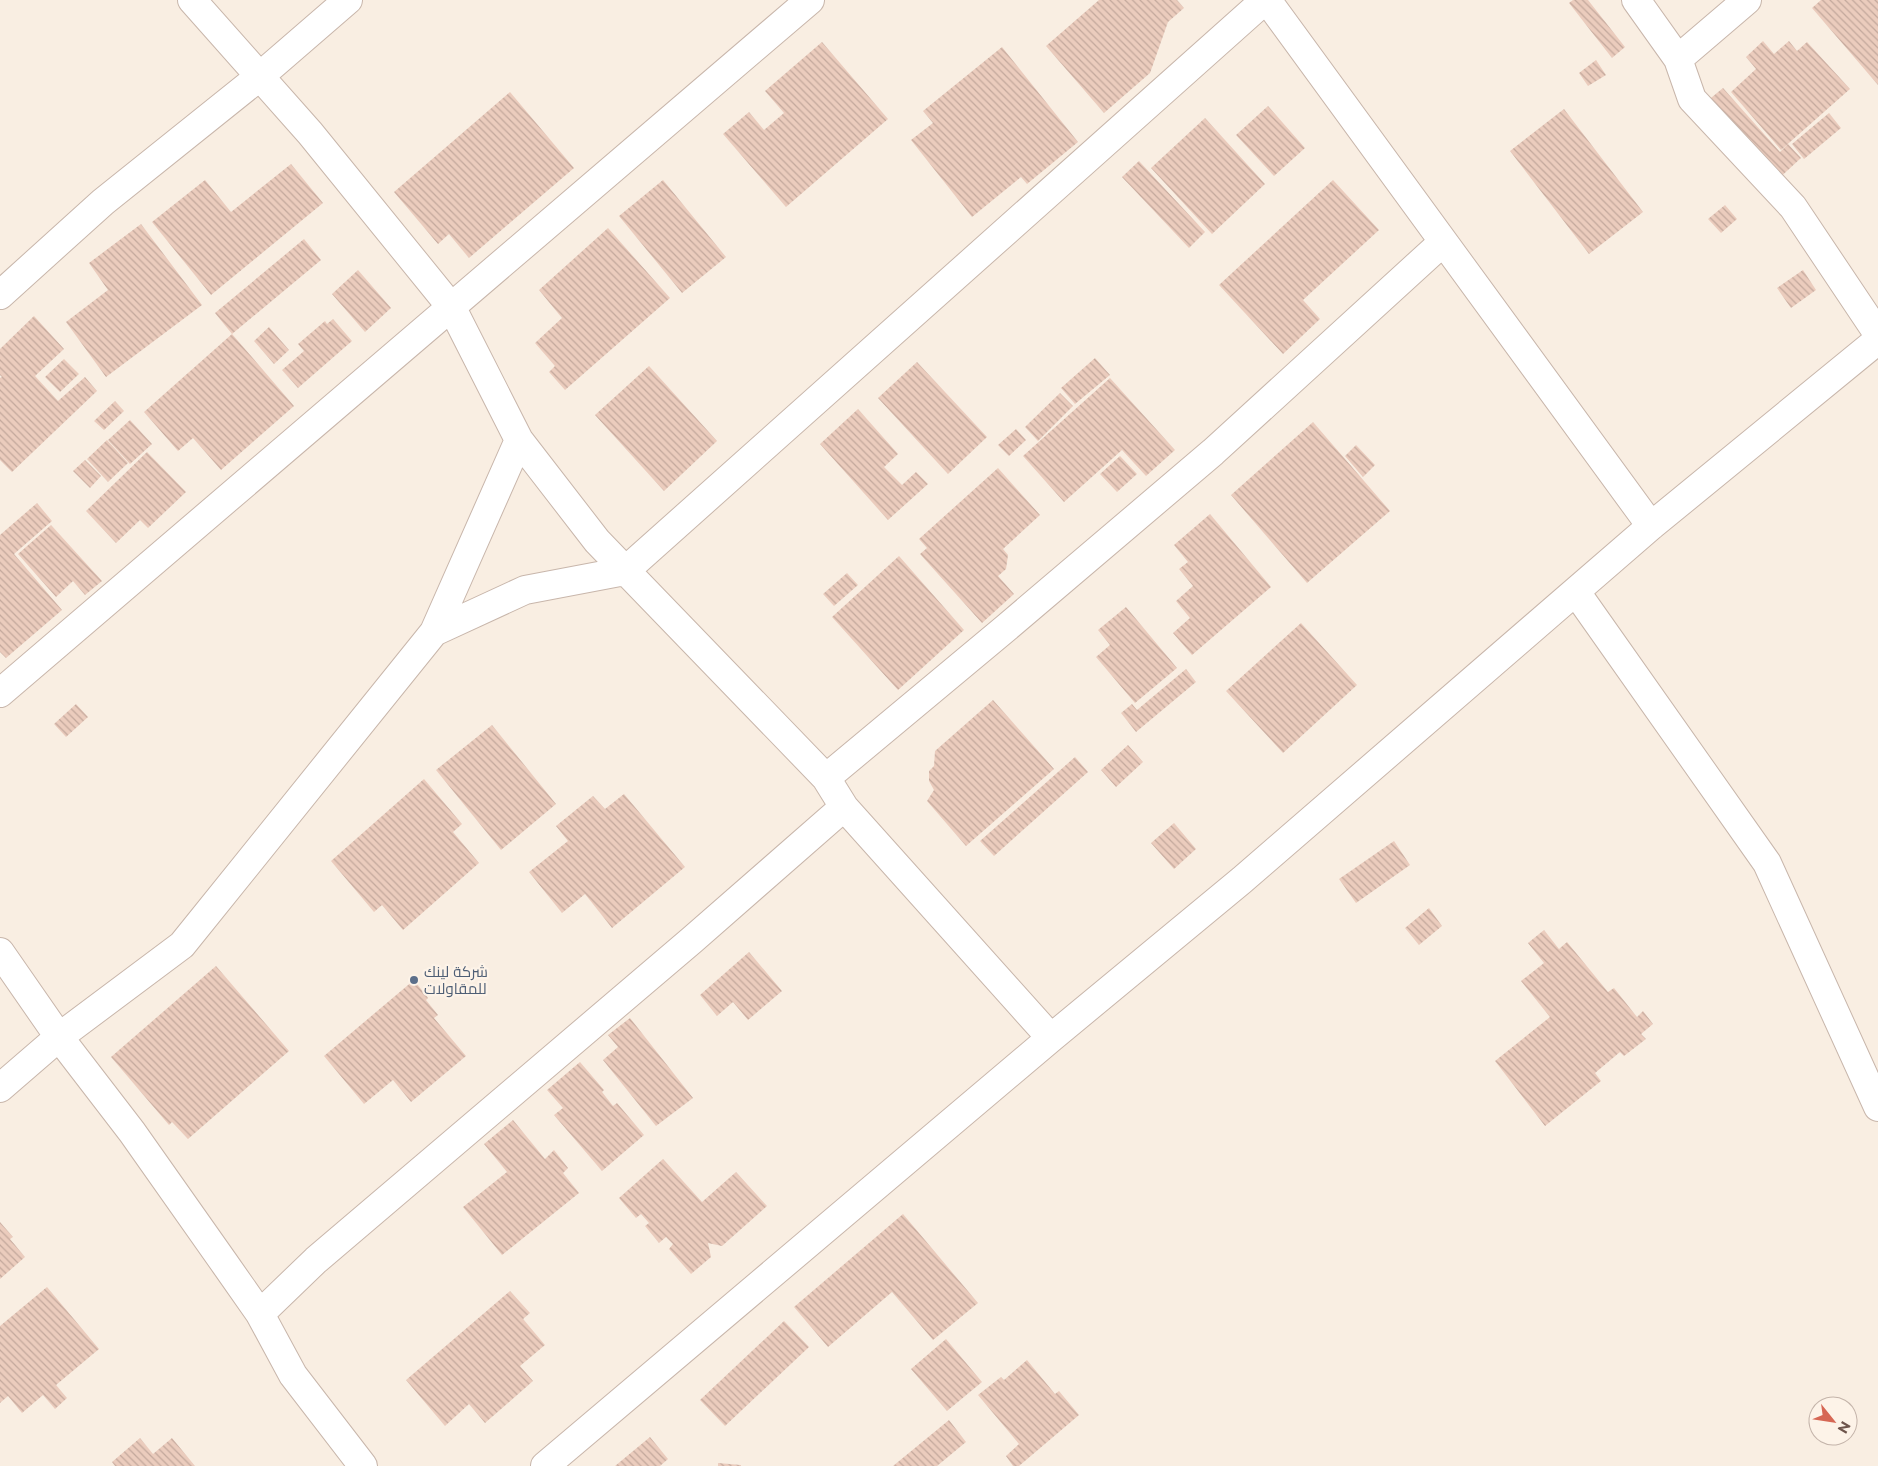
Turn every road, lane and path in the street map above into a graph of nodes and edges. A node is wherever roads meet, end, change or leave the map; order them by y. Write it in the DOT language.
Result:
graph roads {
  1 [pos="192,0"];
  2 [pos="348,0"];
  3 [pos="810,0"];
  4 [pos="1266,0"];
  5 [pos="1636,0"];
  6 [pos="1746,0"];
  7 [pos="1678,60"];
  8 [pos="259,77"];
  9 [pos="1443,242"];
  10 [pos="0,294"];
  11 [pos="452,308"];
  12 [pos="1878,334"];
  13 [pos="1878,340"];
  14 [pos="519,440"];
  15 [pos="1651,526"];
  16 [pos="625,571"];
  17 [pos="1576,592"];
  18 [pos="434,632"];
  19 [pos="0,693"];
  20 [pos="826,778"];
  21 [pos="844,807"];
  22 [pos="0,952"];
  23 [pos="59,1037"];
  24 [pos="1051,1038"];
  25 [pos="0,1088"];
  26 [pos="1878,1107"];
  27 [pos="260,1314"];
  28 [pos="363,1466"];
  29 [pos="545,1466"];
  1 -- 8 [label="street"];
  2 -- 8 [label="street"];
  3 -- 11 [label="street"];
  4 -- 9 [label="street"];
  4 -- 16 [label="street"];
  5 -- 7 [label="street"];
  6 -- 7 [label="street"];
  7 -- 12 [label="street"];
  8 -- 10 [label="street"];
  8 -- 11 [label="street"];
  9 -- 15 [label="street"];
  9 -- 20 [label="street"];
  11 -- 14 [label="street"];
  11 -- 19 [label="street"];
  13 -- 15 [label="street"];
  14 -- 16 [label="street"];
  14 -- 18 [label="street"];
  15 -- 17 [label="street"];
  16 -- 18 [label="street"];
  16 -- 20 [label="street"];
  17 -- 24 [label="street"];
  17 -- 26 [label="street"];
  18 -- 23 [label="street"];
  20 -- 21 [label="street"];
  21 -- 24 [label="street"];
  21 -- 27 [label="street"];
  22 -- 23 [label="street"];
  23 -- 25 [label="street"];
  23 -- 27 [label="street"];
  24 -- 29 [label="street"];
  27 -- 28 [label="street"];
}
